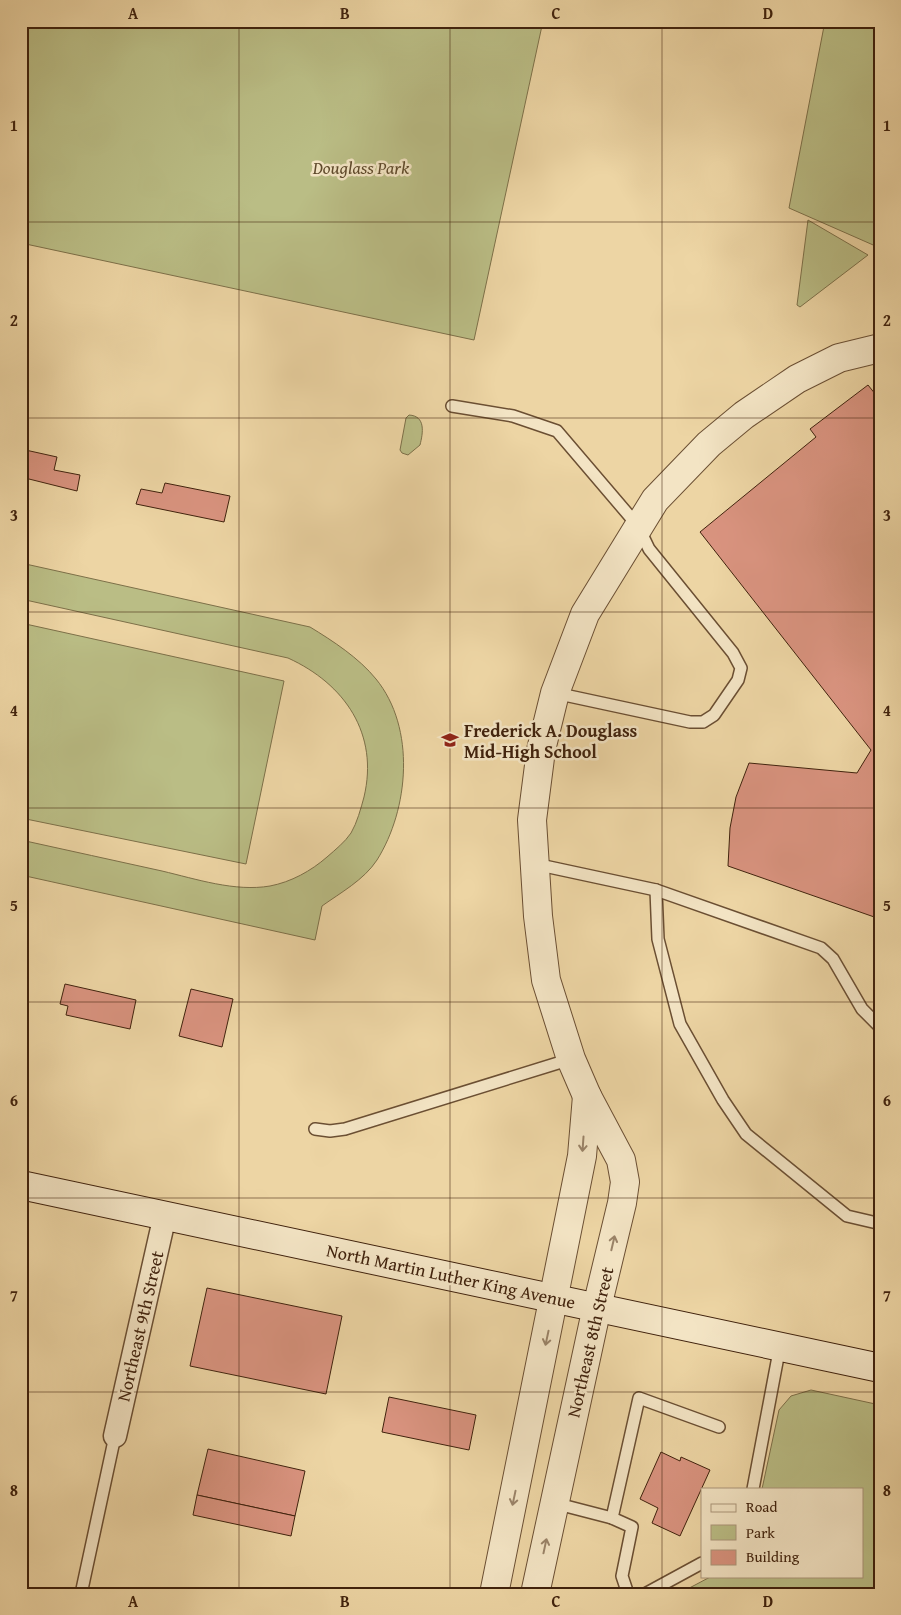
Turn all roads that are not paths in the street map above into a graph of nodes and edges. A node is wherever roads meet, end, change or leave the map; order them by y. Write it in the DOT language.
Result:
graph roads {
  1 [pos="880,348"];
  2 [pos="452,406"];
  3 [pos="638,526"];
  4 [pos="555,693"];
  5 [pos="533,864"];
  6 [pos="656,890"];
  7 [pos="880,1027"];
  8 [pos="571,1059"];
  9 [pos="587,1096"];
  10 [pos="315,1129"];
  11 [pos="21,1185"];
  12 [pos="165,1216"];
  13 [pos="880,1221"];
  14 [pos="555,1299"];
  15 [pos="597,1307"];
  16 [pos="780,1346"];
  17 [pos="880,1368"];
  18 [pos="719,1427"];
  19 [pos="115,1436"];
  20 [pos="753,1488"];
  21 [pos="554,1504"];
  22 [pos="612,1518"];
  23 [pos="701,1564"];
  24 [pos="80,1594"];
  25 [pos="494,1594"];
  26 [pos="535,1594"];
  27 [pos="628,1594"];
  28 [pos="645,1594"];
  1 -- 3 [label="street, Northeast 8th Street"];
  2 -- 3 [label="lane"];
  3 -- 4 [label="street, Northeast 8th Street"];
  3 -- 4 [label="lane"];
  4 -- 5 [label="street, Northeast 8th Street"];
  5 -- 6 [label="lane"];
  5 -- 8 [label="street, Northeast 8th Street"];
  6 -- 7 [label="lane"];
  6 -- 13 [label="lane"];
  8 -- 9 [label="street, Northeast 8th Street"];
  8 -- 10 [label="lane"];
  9 -- 14 [label="street, Northeast 8th Street, one-way"];
  15 -- 9 [label="street, Northeast 8th Street, one-way"];
  11 -- 12 [label="street, North Martin Luther King Avenue"];
  12 -- 14 [label="street, North Martin Luther King Avenue"];
  12 -- 19 [label="street, Northeast 9th Street"];
  14 -- 15 [label="street, North Martin Luther King Avenue"];
  14 -- 25 [label="street, Northeast 8th Street, one-way"];
  15 -- 16 [label="street, North Martin Luther King Avenue"];
  15 -- 21 [label="street, Northeast 8th Street"];
  16 -- 17 [label="street, North Martin Luther King Avenue"];
  16 -- 20 [label="lane"];
  18 -- 22 [label="lane"];
  19 -- 24 [label="lane"];
  21 -- 22 [label="lane"];
  26 -- 21 [label="street, Northeast 8th Street, one-way"];
  22 -- 27 [label="lane"];
  23 -- 28 [label="lane"];
}
